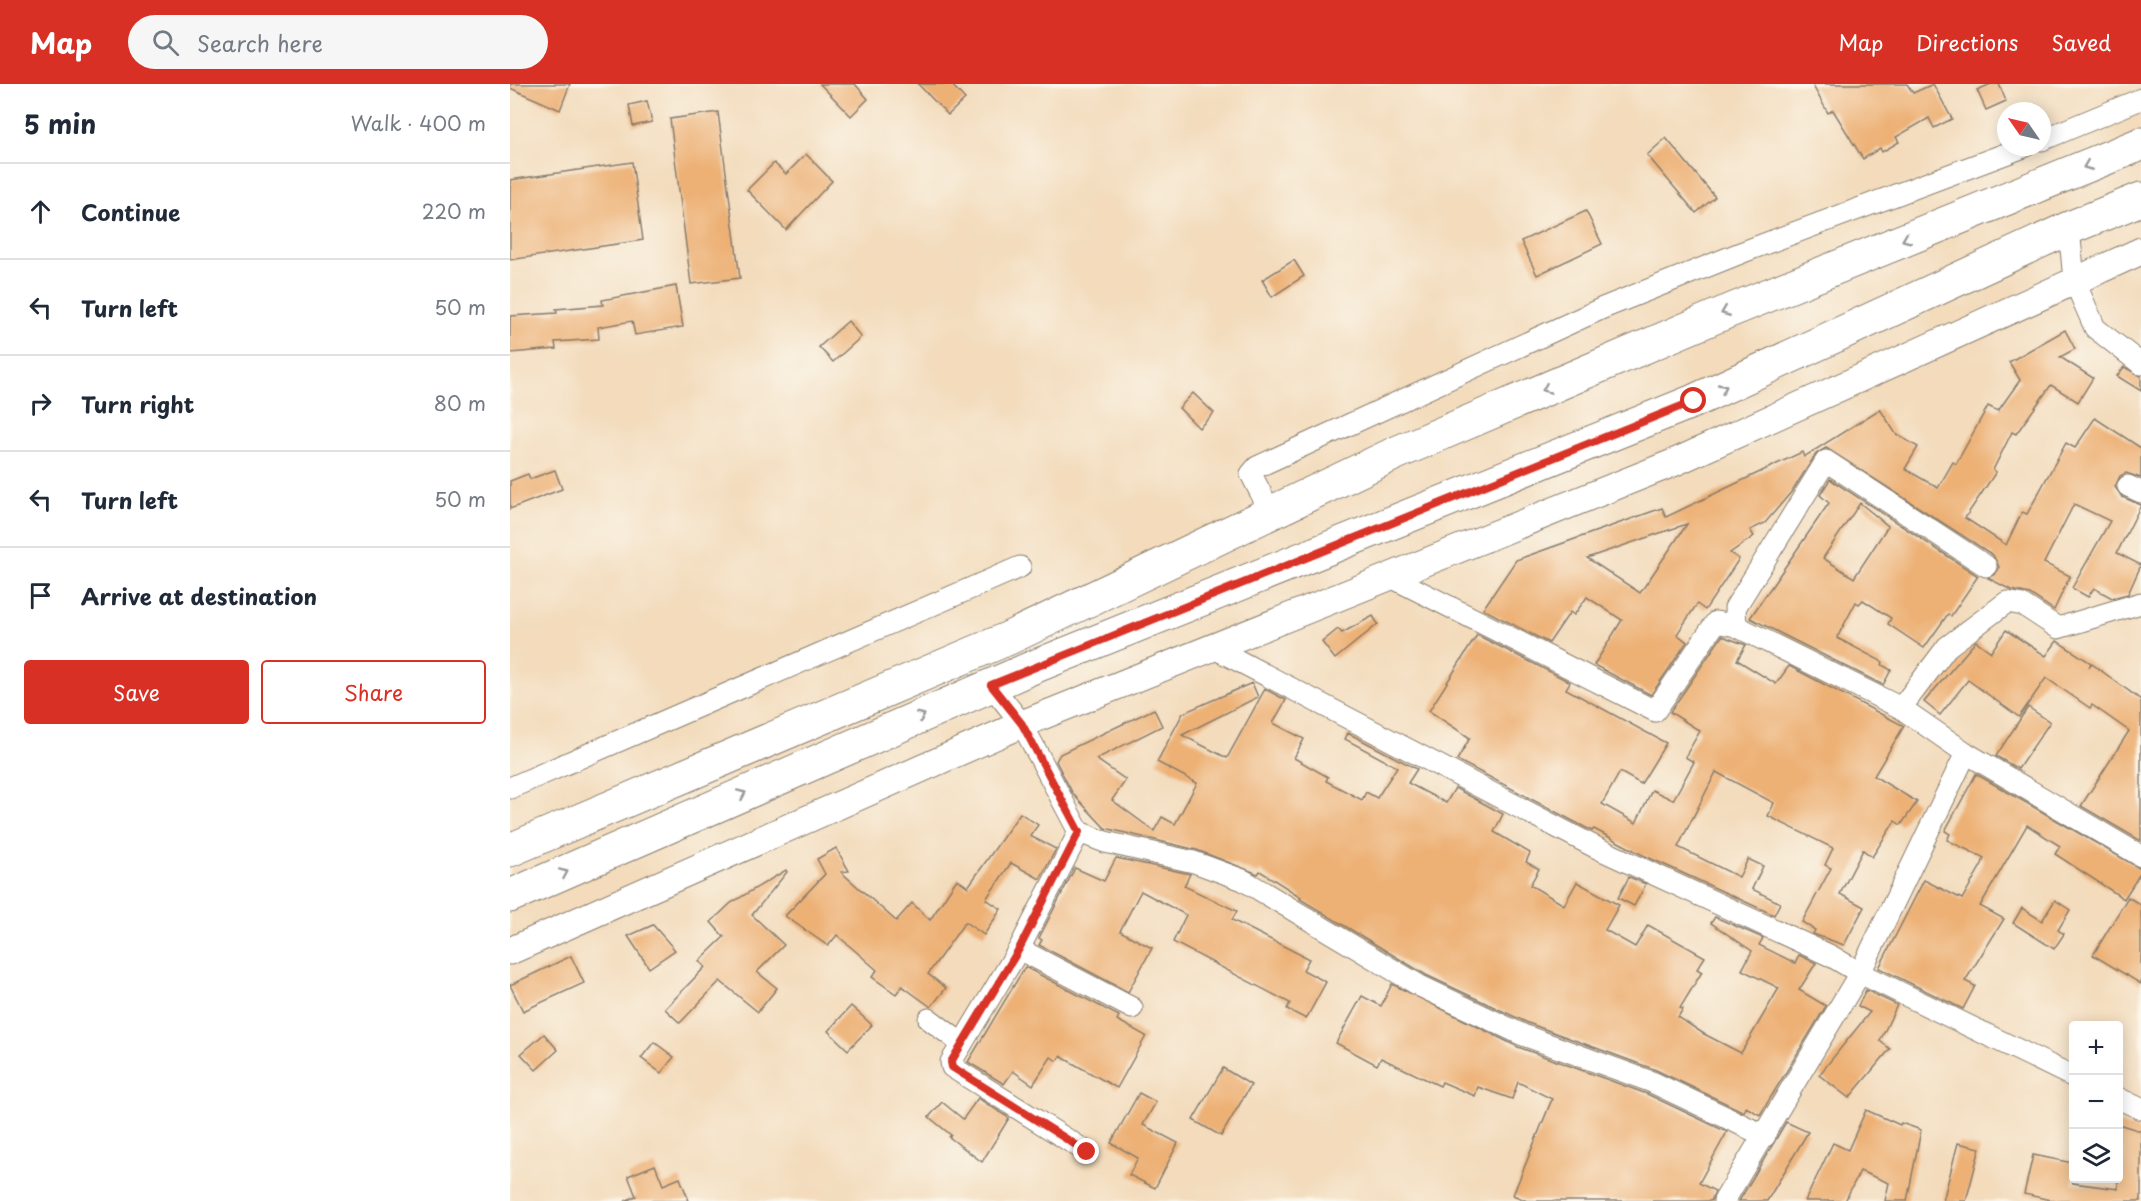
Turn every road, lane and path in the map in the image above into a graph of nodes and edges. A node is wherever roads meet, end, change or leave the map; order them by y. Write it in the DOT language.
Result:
graph roads {
  1 [pos="2141,99"];
  2 [pos="2051,136"];
  3 [pos="2141,144"];
  4 [pos="2000,156"];
  5 [pos="2141,199"];
  6 [pos="2069,228"];
  7 [pos="2141,251"];
  8 [pos="2074,280"];
  9 [pos="2141,364"];
  10 [pos="1272,513"];
  11 [pos="1986,566"];
  12 [pos="1020,567"];
  13 [pos="1389,576"];
  14 [pos="2141,603"];
  15 [pos="1736,626"];
  16 [pos="1212,647"];
  17 [pos="991,685"];
  18 [pos="1901,708"];
  19 [pos="1022,724"];
  20 [pos="1966,753"];
  21 [pos="510,788"];
  22 [pos="1079,832"];
  23 [pos="510,850"];
  24 [pos="2141,856"];
  25 [pos="510,896"];
  26 [pos="1019,949"];
  27 [pos="510,951"];
  28 [pos="1860,973"];
  29 [pos="1132,1008"];
  30 [pos="928,1019"];
  31 [pos="962,1044"];
  32 [pos="2069,1075"];
  33 [pos="2123,1100"];
  34 [pos="2141,1109"];
  35 [pos="1765,1136"];
  36 [pos="1087,1152"];
  37 [pos="1732,1198"];
  1 -- 2 [label="street"];
  3 -- 10 [label="main road, one-way"];
  4 -- 10 [label="street"];
  5 -- 6 [label="main road"];
  6 -- 8 [label="street"];
  17 -- 6 [label="main road, one-way"];
  7 -- 8 [label="street"];
  8 -- 9 [label="street"];
  8 -- 13 [label="street"];
  10 -- 23 [label="main road"];
  11 -- 15 [label="street"];
  12 -- 21 [label="street"];
  13 -- 15 [label="street"];
  13 -- 16 [label="street"];
  14 -- 18 [label="street"];
  15 -- 18 [label="street"];
  16 -- 19 [label="street"];
  16 -- 28 [label="street"];
  17 -- 19 [label="street"];
  25 -- 17 [label="main road, one-way"];
  18 -- 20 [label="street"];
  19 -- 22 [label="street"];
  19 -- 27 [label="street"];
  20 -- 24 [label="street"];
  20 -- 28 [label="street"];
  22 -- 26 [label="street"];
  22 -- 35 [label="street"];
  26 -- 29 [label="street"];
  26 -- 31 [label="street"];
  28 -- 32 [label="street"];
  28 -- 35 [label="street"];
  30 -- 31 [label="street"];
  31 -- 36 [label="street"];
  33 -- 34 [label="street"];
  35 -- 37 [label="street"];
}
